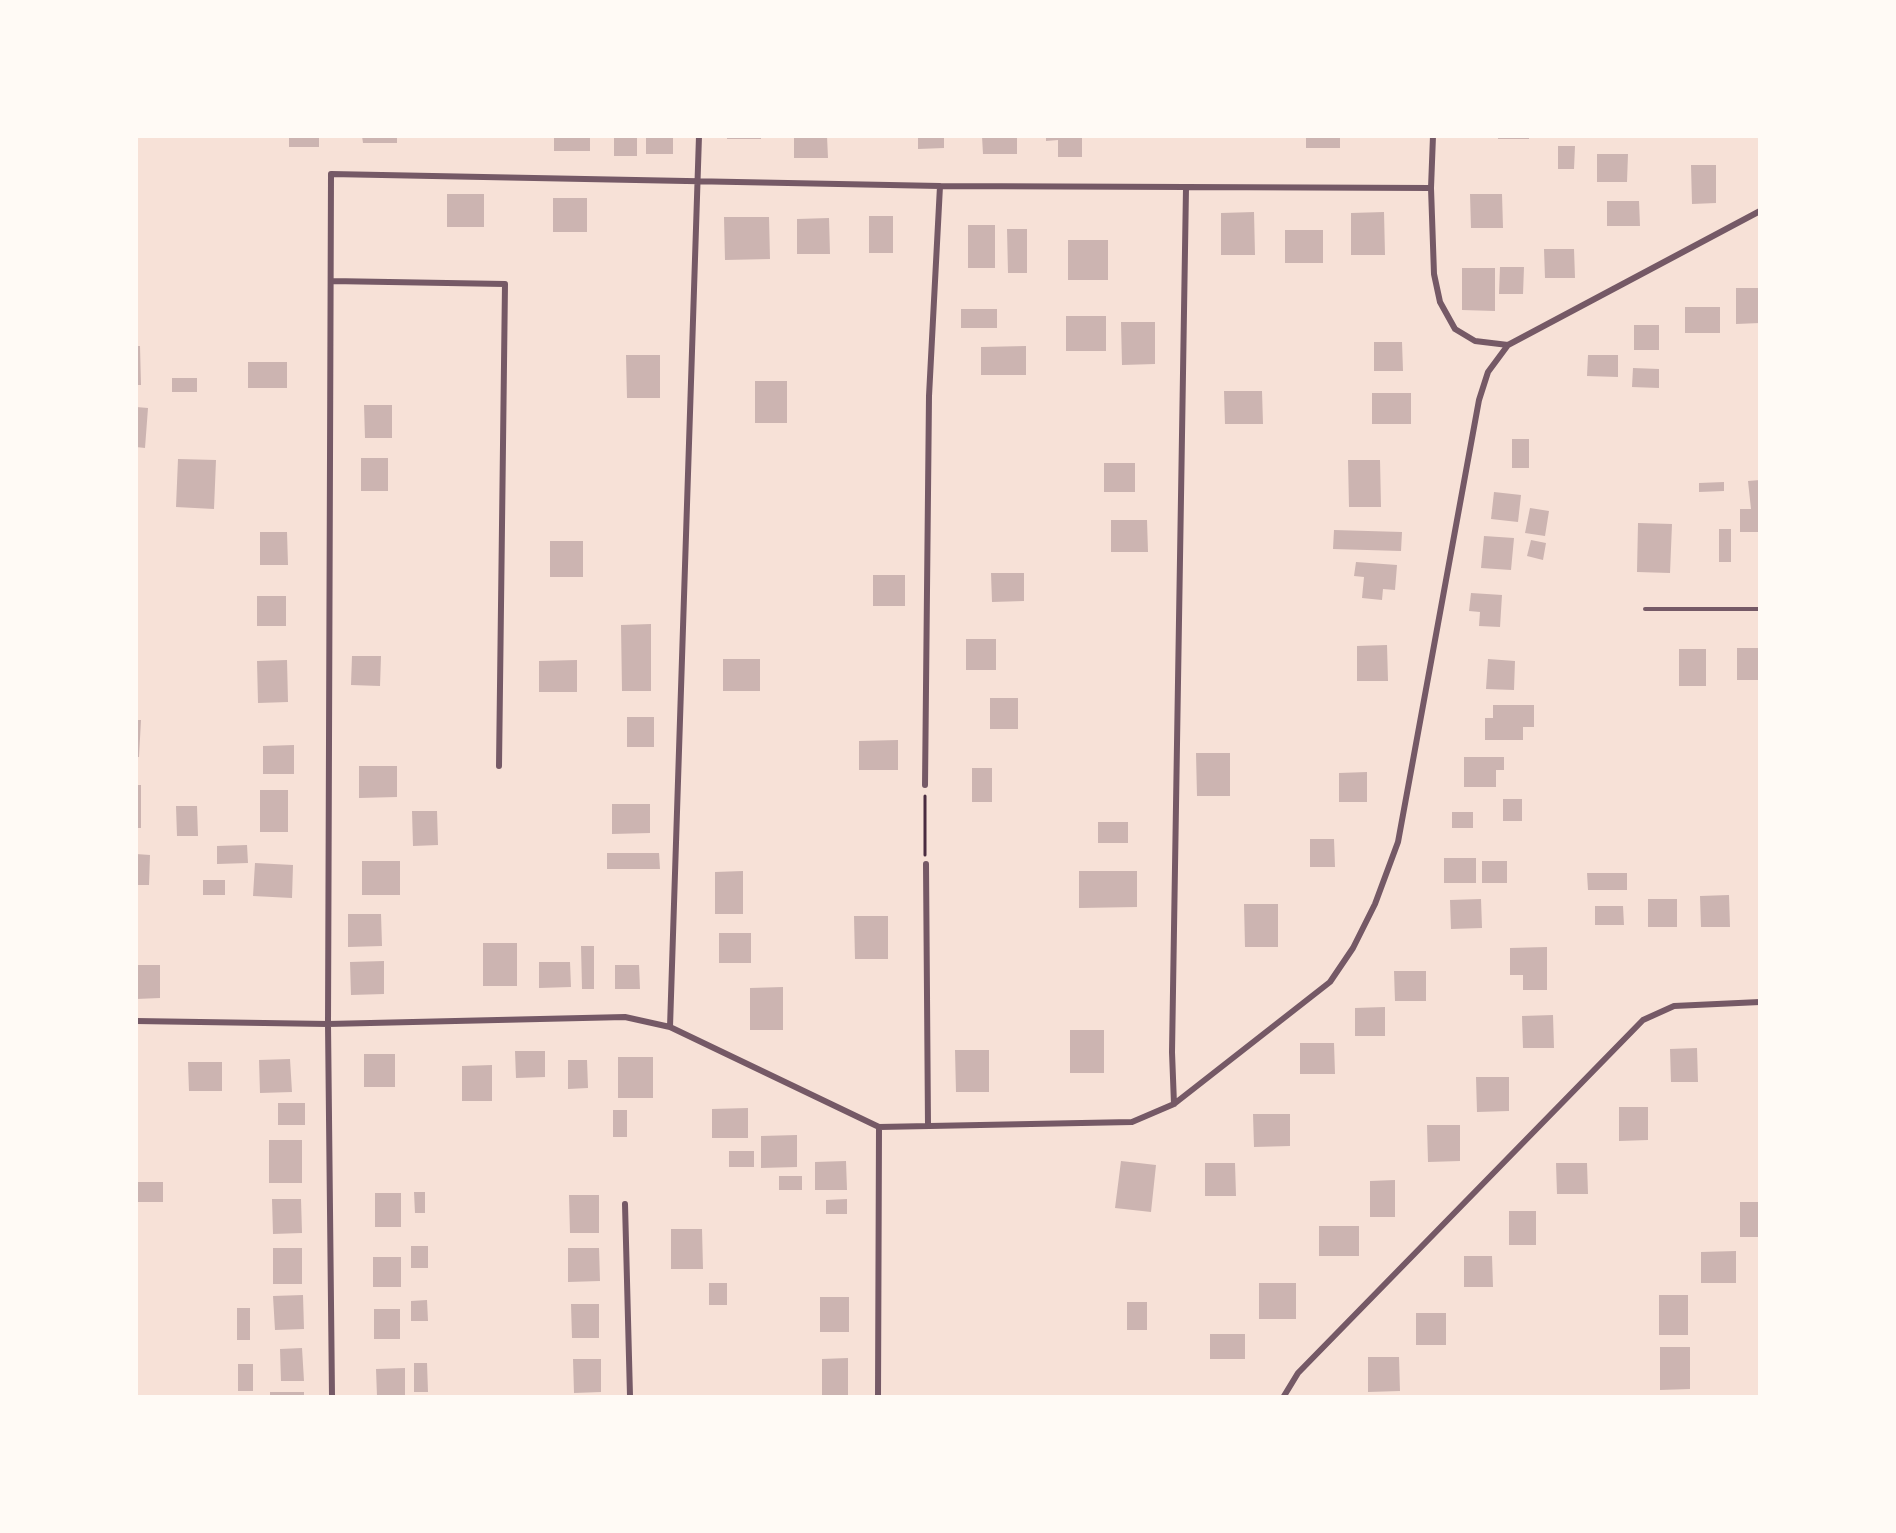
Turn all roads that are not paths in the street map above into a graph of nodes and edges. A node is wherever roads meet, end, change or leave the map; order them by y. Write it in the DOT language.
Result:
graph roads {
  1 [pos="699,136"];
  2 [pos="1433,136"];
  3 [pos="699,181"];
  4 [pos="940,186"];
  5 [pos="1185,188"];
  6 [pos="1431,188"];
  7 [pos="1760,211"];
  8 [pos="331,281"];
  9 [pos="1508,345"];
  10 [pos="1645,609"];
  11 [pos="1760,609"];
  12 [pos="499,766"];
  13 [pos="925,785"];
  14 [pos="926,864"];
  15 [pos="1760,1002"];
  16 [pos="136,1021"];
  17 [pos="328,1024"];
  18 [pos="669,1027"];
  19 [pos="1174,1104"];
  20 [pos="928,1126"];
  21 [pos="879,1127"];
  22 [pos="625,1204"];
  23 [pos="332,1396"];
  24 [pos="630,1396"];
  25 [pos="878,1396"];
  26 [pos="1284,1396"];
  1 -- 3 [label="street"];
  2 -- 6 [label="street"];
  3 -- 4 [label="street"];
  3 -- 8 [label="street"];
  3 -- 18 [label="street"];
  4 -- 5 [label="street"];
  4 -- 13 [label="street"];
  5 -- 6 [label="street"];
  5 -- 19 [label="street"];
  6 -- 9 [label="street"];
  7 -- 9 [label="street"];
  8 -- 12 [label="street"];
  8 -- 17 [label="street"];
  9 -- 19 [label="street"];
  10 -- 11 [label="lane"];
  14 -- 20 [label="street"];
  15 -- 26 [label="street"];
  16 -- 17 [label="street"];
  17 -- 18 [label="street"];
  17 -- 23 [label="street"];
  18 -- 21 [label="street"];
  19 -- 20 [label="street"];
  20 -- 21 [label="street"];
  21 -- 25 [label="street"];
  22 -- 24 [label="street"];
}
